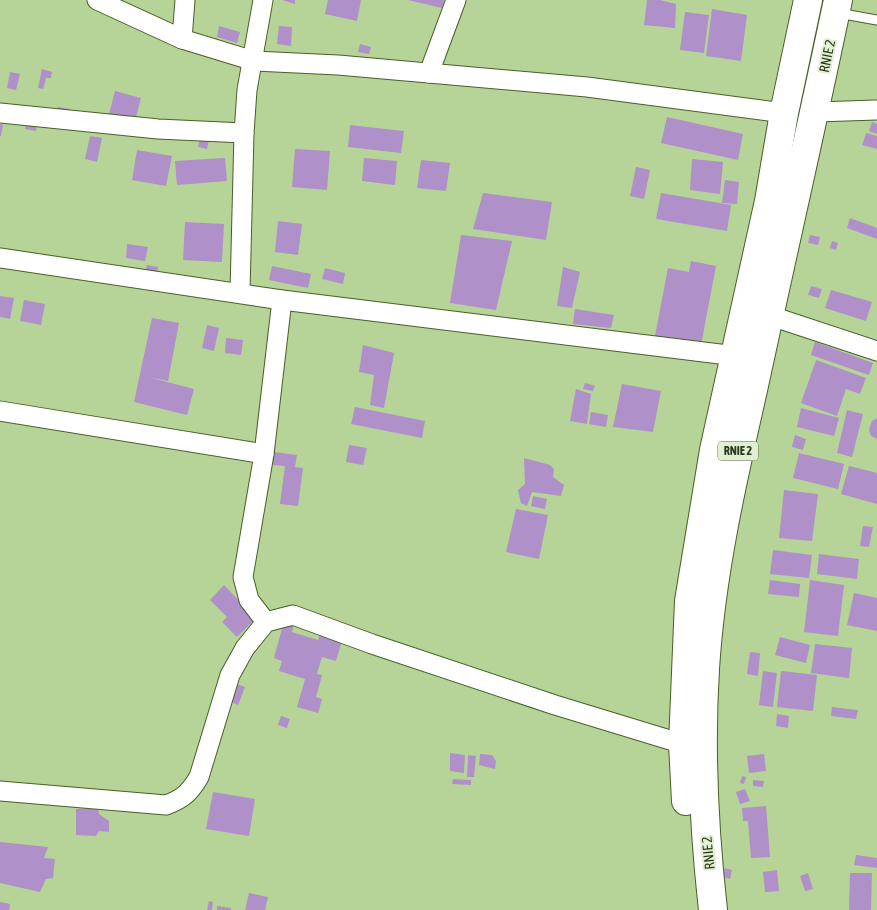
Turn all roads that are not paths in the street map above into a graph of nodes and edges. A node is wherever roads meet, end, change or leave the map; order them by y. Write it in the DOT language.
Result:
graph roads {
  1 [pos="97,0"];
  2 [pos="184,0"];
  3 [pos="264,0"];
  4 [pos="456,0"];
  5 [pos="808,0"];
  6 [pos="837,6"];
  7 [pos="877,20"];
  8 [pos="182,39"];
  9 [pos="254,61"];
  10 [pos="429,72"];
  11 [pos="877,110"];
  12 [pos="815,112"];
  13 [pos="0,113"];
  14 [pos="784,113"];
  15 [pos="244,132"];
  16 [pos="0,258"];
  17 [pos="240,292"];
  18 [pos="282,300"];
  19 [pos="768,315"];
  20 [pos="877,351"];
  21 [pos="736,356"];
  22 [pos="0,410"];
  23 [pos="264,454"];
  24 [pos="266,622"];
  25 [pos="683,744"];
  26 [pos="0,792"];
  27 [pos="696,910"];
  28 [pos="713,910"];
  1 -- 8 [label="street"];
  2 -- 8 [label="street"];
  3 -- 9 [label="street"];
  4 -- 10 [label="street"];
  5 -- 14 [label="highway, RNIE 2 / RNIE 2"];
  6 -- 7 [label="lane"];
  6 -- 12 [label="highway, RNIE 2 / RNIE 2"];
  8 -- 9 [label="street"];
  9 -- 10 [label="street"];
  9 -- 15 [label="street"];
  10 -- 14 [label="street"];
  11 -- 12 [label="street"];
  12 -- 19 [label="highway, RNIE 2 / RNIE 2"];
  13 -- 15 [label="street"];
  14 -- 21 [label="highway, RNIE 2 / RNIE 2"];
  15 -- 17 [label="street"];
  16 -- 17 [label="street"];
  17 -- 18 [label="street"];
  18 -- 21 [label="street"];
  18 -- 23 [label="street"];
  19 -- 20 [label="street"];
  19 -- 28 [label="highway, RNIE 2 / RNIE 2"];
  21 -- 25 [label="highway, RNIE 2 / RNIE 2"];
  22 -- 23 [label="street"];
  23 -- 24 [label="street"];
  24 -- 25 [label="street"];
  24 -- 26 [label="street"];
  25 -- 27 [label="highway, RNIE 2 / RNIE 2"];
}
